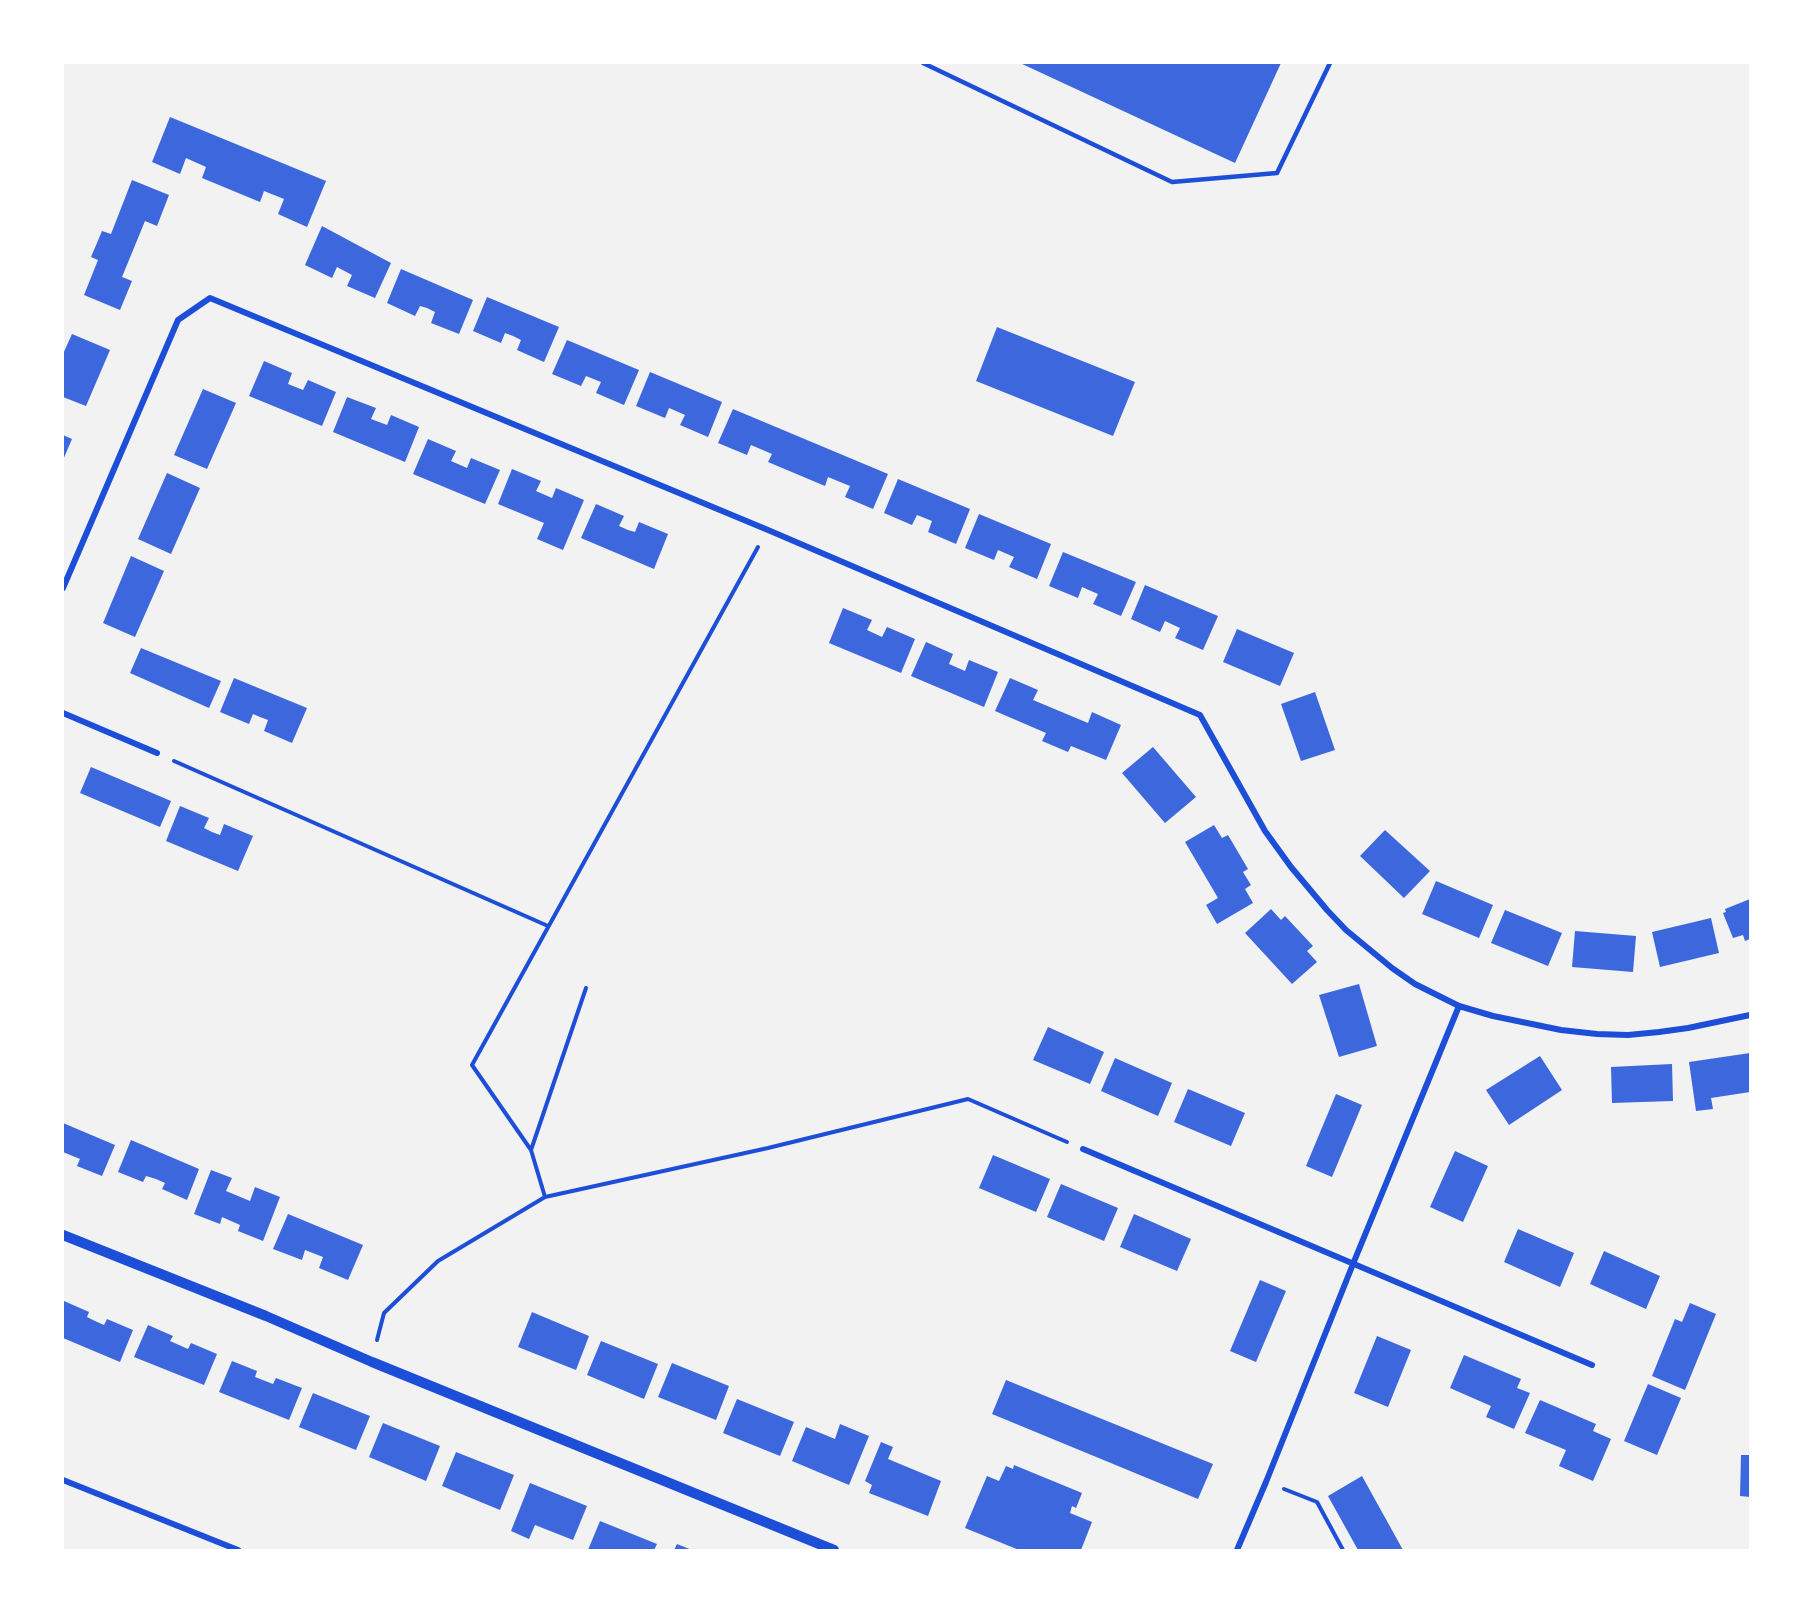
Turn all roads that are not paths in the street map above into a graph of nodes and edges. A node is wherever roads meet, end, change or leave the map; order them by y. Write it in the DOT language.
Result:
graph roads {
  1 [pos="923,63"];
  2 [pos="1330,63"];
  3 [pos="63,588"];
  4 [pos="63,713"];
  5 [pos="157,753"];
  6 [pos="1459,1006"];
  7 [pos="1750,1015"];
  8 [pos="1083,1149"];
  9 [pos="63,1235"];
  10 [pos="1353,1264"];
  11 [pos="1592,1365"];
  12 [pos="63,1480"];
  13 [pos="238,1550"];
  14 [pos="834,1550"];
  15 [pos="1237,1550"];
  1 -- 2 [label="lane"];
  3 -- 6 [label="street"];
  4 -- 5 [label="street"];
  6 -- 7 [label="street"];
  6 -- 10 [label="street"];
  8 -- 10 [label="street"];
  9 -- 14 [label="street"];
  10 -- 11 [label="street"];
  10 -- 15 [label="street"];
  12 -- 13 [label="street"];
}
